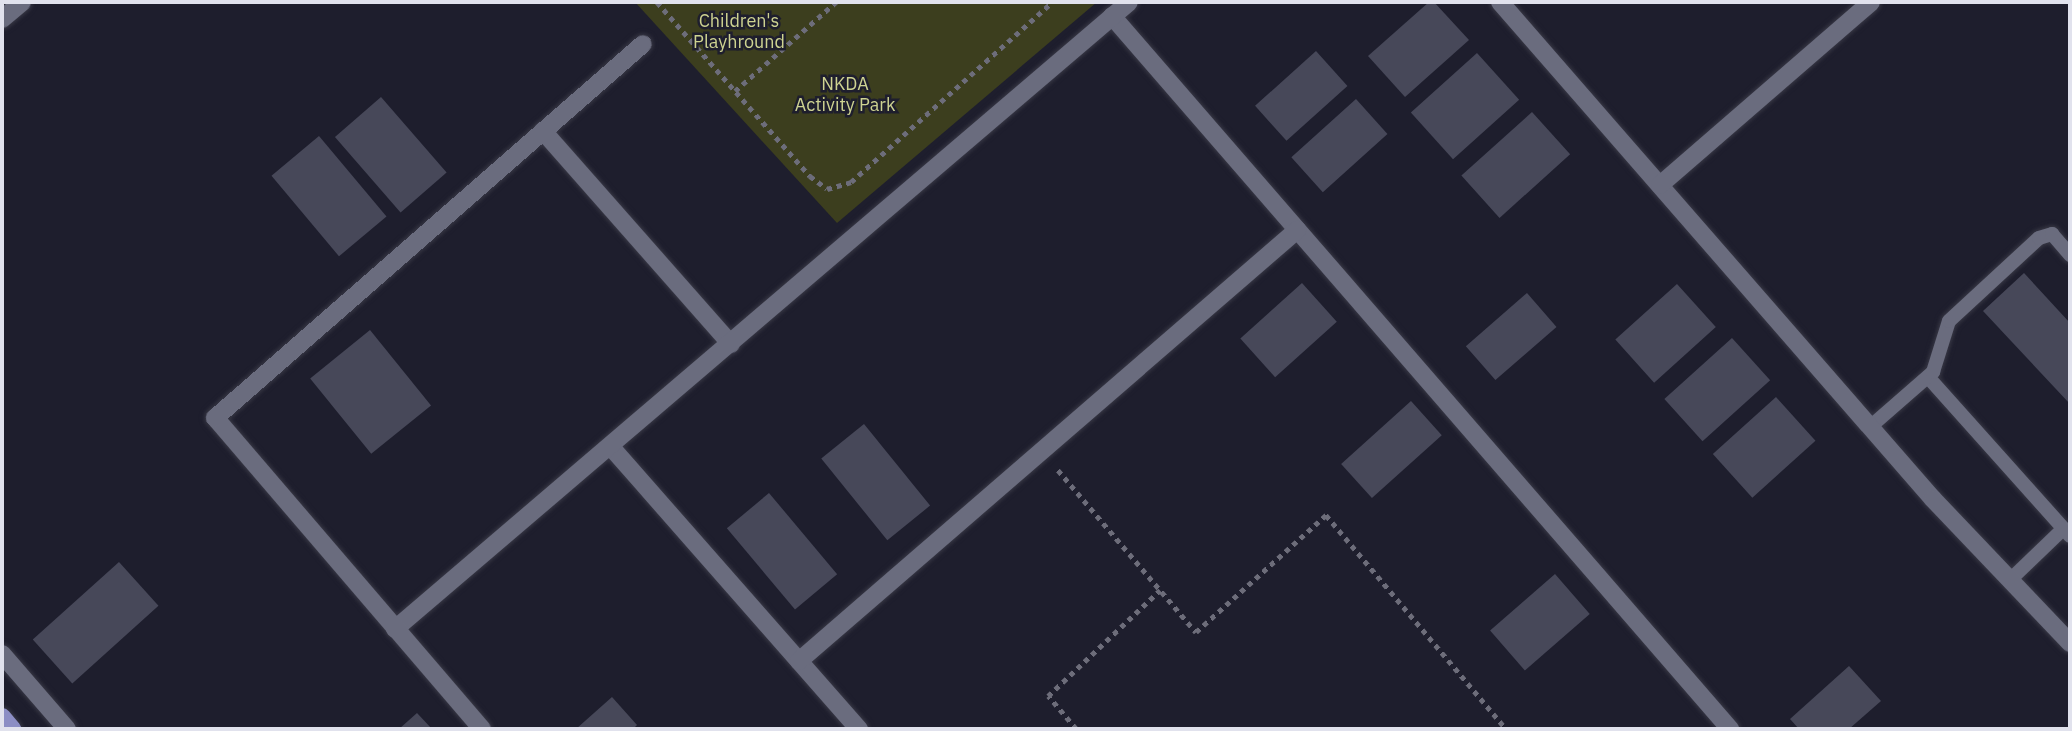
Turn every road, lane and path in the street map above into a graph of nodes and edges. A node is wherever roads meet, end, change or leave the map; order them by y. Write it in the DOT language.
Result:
graph roads {
  1 [pos="22,2"];
  2 [pos="657,2"];
  3 [pos="836,2"];
  4 [pos="1052,2"];
  5 [pos="1129,2"];
  6 [pos="1500,2"];
  7 [pos="1871,2"];
  8 [pos="1112,16"];
  9 [pos="2,19"];
  10 [pos="643,44"];
  11 [pos="735,91"];
  12 [pos="543,131"];
  13 [pos="1660,186"];
  14 [pos="1297,230"];
  15 [pos="2070,254"];
  16 [pos="731,344"];
  17 [pos="1928,377"];
  18 [pos="1870,427"];
  19 [pos="611,447"];
  20 [pos="1042,452"];
  21 [pos="2067,532"];
  22 [pos="2010,580"];
  23 [pos="1160,590"];
  24 [pos="394,629"];
  25 [pos="2070,643"];
  26 [pos="2,654"];
  27 [pos="799,661"];
  28 [pos="2,717"];
  29 [pos="12,729"];
  30 [pos="67,729"];
  31 [pos="482,729"];
  32 [pos="859,729"];
  33 [pos="1076,729"];
  34 [pos="1506,729"];
  35 [pos="1730,729"];
  1 -- 9 [label="street"];
  2 -- 11 [label="path"];
  3 -- 11 [label="path"];
  4 -- 11 [label="path"];
  5 -- 8 [label="street"];
  6 -- 13 [label="street"];
  7 -- 13 [label="street"];
  8 -- 14 [label="street"];
  8 -- 16 [label="street"];
  10 -- 12 [label="street"];
  12 -- 16 [label="street"];
  12 -- 24 [label="street"];
  13 -- 18 [label="street"];
  14 -- 20 [label="street"];
  14 -- 35 [label="street"];
  15 -- 17 [label="lane"];
  16 -- 19 [label="street"];
  17 -- 18 [label="lane"];
  17 -- 21 [label="lane"];
  18 -- 22 [label="street"];
  19 -- 24 [label="street"];
  19 -- 27 [label="street"];
  20 -- 23 [label="path"];
  20 -- 27 [label="street"];
  21 -- 22 [label="lane"];
  22 -- 25 [label="street"];
  23 -- 33 [label="path"];
  23 -- 34 [label="path"];
  24 -- 31 [label="street"];
  26 -- 30 [label="street"];
  27 -- 32 [label="street"];
  28 -- 29 [label="main road"];
}
